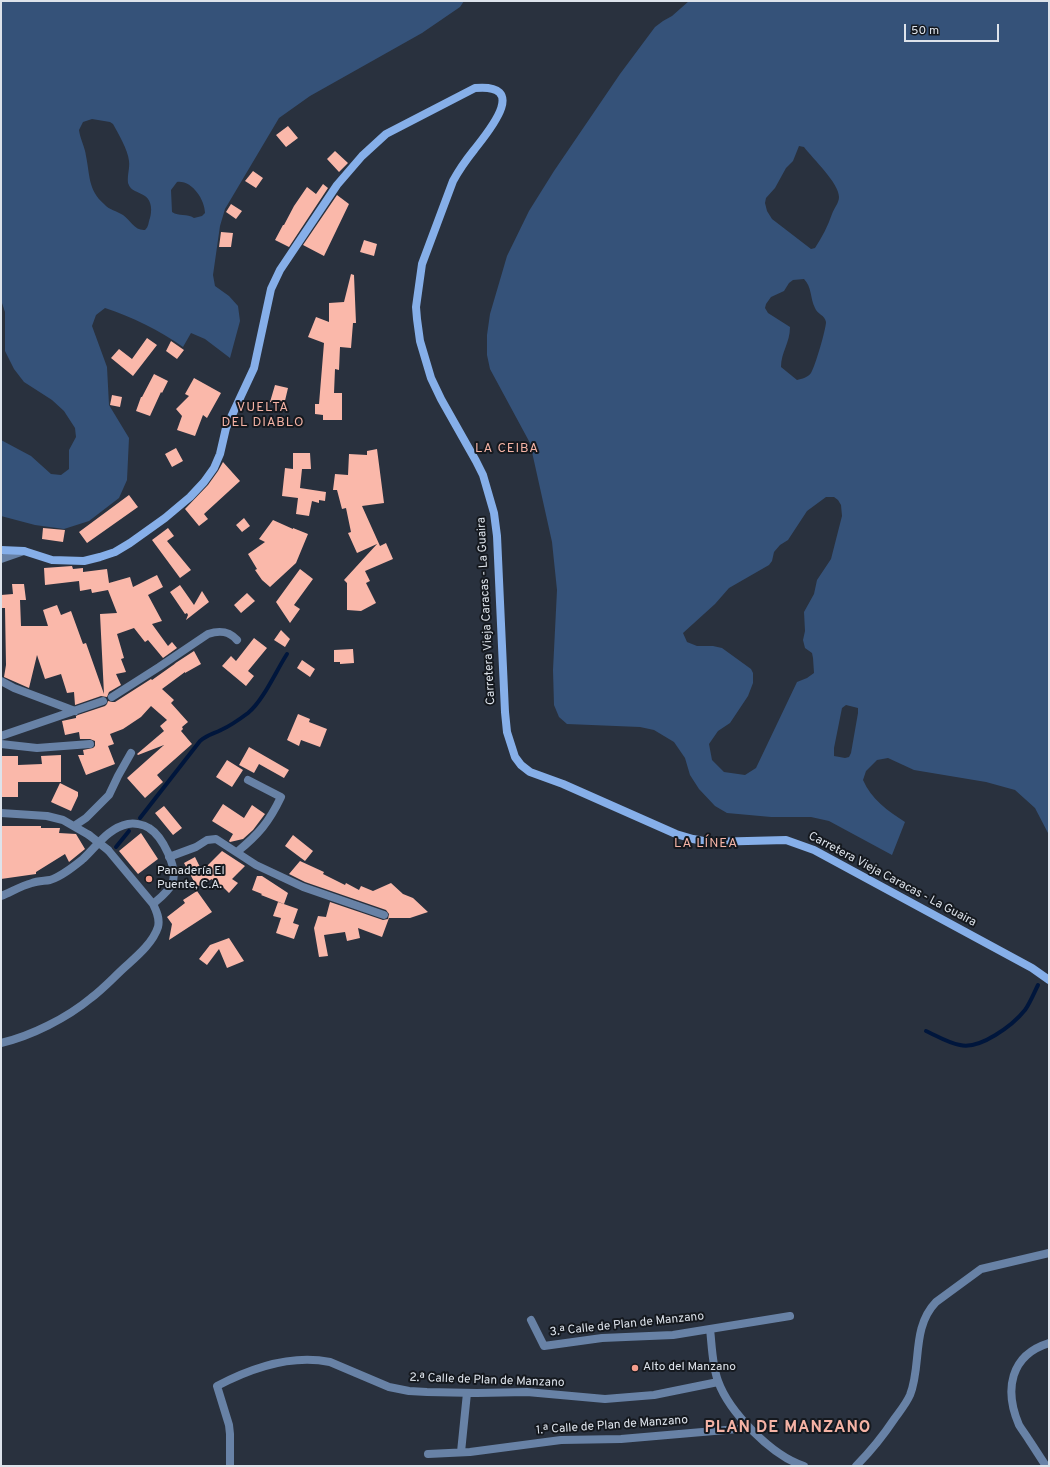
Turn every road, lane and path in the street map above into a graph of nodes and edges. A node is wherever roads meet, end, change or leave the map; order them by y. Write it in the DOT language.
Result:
graph roads {
  1 [pos="1,550"];
  2 [pos="24,551"];
  3 [pos="1,559"];
  4 [pos="237,640"];
  5 [pos="1,681"];
  6 [pos="112,697"];
  7 [pos="103,701"];
  8 [pos="75,711"];
  9 [pos="1,736"];
  10 [pos="1,744"];
  11 [pos="90,744"];
  12 [pos="131,753"];
  13 [pos="248,780"];
  14 [pos="1,813"];
  15 [pos="74,826"];
  16 [pos="237,852"];
  17 [pos="169,857"];
  18 [pos="1,896"];
  19 [pos="153,904"];
  20 [pos="384,915"];
  21 [pos="1049,980"];
  22 [pos="1,1043"];
  23 [pos="1049,1253"];
  24 [pos="790,1316"];
  25 [pos="531,1320"];
  26 [pos="710,1329"];
  27 [pos="1049,1343"];
  28 [pos="718,1382"];
  29 [pos="467,1393"];
  30 [pos="749,1428"];
  31 [pos="462,1452"];
  32 [pos="428,1454"];
  33 [pos="230,1466"];
  34 [pos="804,1466"];
  35 [pos="856,1466"];
  36 [pos="1046,1466"];
  1 -- 2 [label="main road, Carretera Vieja Caracas - La Guaira"];
  2 -- 3 [label="street"];
  2 -- 21 [label="main road, Carretera Vieja Caracas - La Guaira"];
  4 -- 6 [label="street"];
  5 -- 8 [label="street"];
  7 -- 8 [label="street"];
  8 -- 9 [label="street"];
  10 -- 11 [label="street"];
  12 -- 15 [label="street"];
  13 -- 16 [label="street"];
  14 -- 15 [label="street"];
  15 -- 19 [label="street, bridge"];
  16 -- 17 [label="street"];
  16 -- 20 [label="street"];
  17 -- 18 [label="street"];
  17 -- 19 [label="street"];
  19 -- 22 [label="street"];
  23 -- 35 [label="street"];
  24 -- 26 [label="street, 3.ª Calle de Plan de Manzano"];
  25 -- 26 [label="street, 3.ª Calle de Plan de Manzano"];
  26 -- 28 [label="street"];
  27 -- 36 [label="street"];
  28 -- 29 [label="street, 2.ª Calle de Plan de Manzano"];
  28 -- 30 [label="street"];
  29 -- 31 [label="street"];
  29 -- 33 [label="street, 2.ª Calle de Plan de Manzano"];
  30 -- 31 [label="street, 1.ª Calle de Plan de Manzano"];
  30 -- 34 [label="street"];
  31 -- 32 [label="street, 1.ª Calle de Plan de Manzano"];
}
